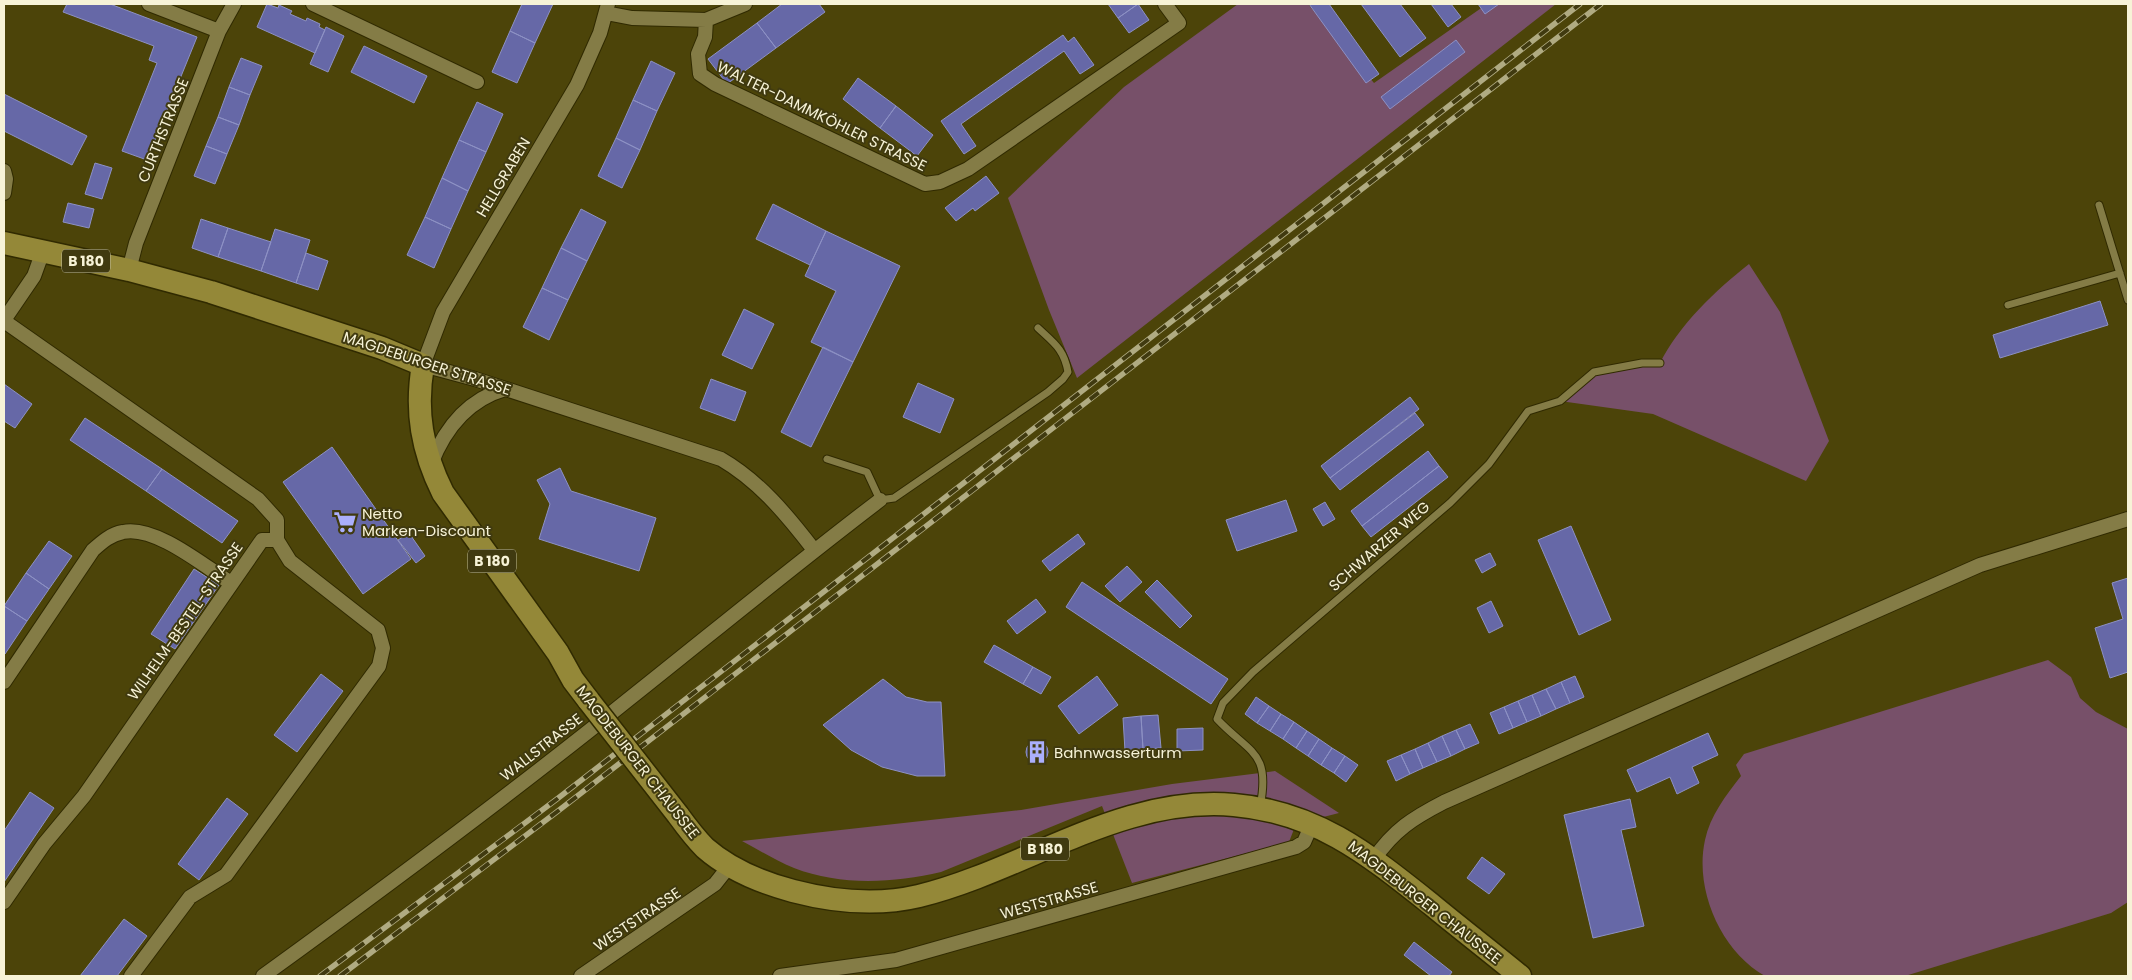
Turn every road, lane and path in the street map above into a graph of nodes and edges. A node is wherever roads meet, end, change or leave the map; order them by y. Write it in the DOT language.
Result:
graph roads {
  1 [pos="149,4"];
  2 [pos="234,4"];
  3 [pos="313,4"];
  4 [pos="745,4"];
  5 [pos="1164,4"];
  6 [pos="607,8"];
  7 [pos="706,20"];
  8 [pos="219,31"];
  9 [pos="477,82"];
  10 [pos="4,171"];
  11 [pos="4,193"];
  12 [pos="2100,205"];
  13 [pos="4,243"];
  14 [pos="43,251"];
  15 [pos="129,270"];
  16 [pos="2120,273"];
  17 [pos="2128,300"];
  18 [pos="2008,305"];
  19 [pos="4,320"];
  20 [pos="1038,328"];
  21 [pos="1660,363"];
  22 [pos="423,365"];
  23 [pos="505,389"];
  24 [pos="827,459"];
  25 [pos="430,467"];
  26 [pos="880,500"];
  27 [pos="2128,519"];
  28 [pos="277,540"];
  29 [pos="814,550"];
  30 [pos="231,583"];
  31 [pos="4,682"];
  32 [pos="1260,809"];
  33 [pos="1312,824"];
  34 [pos="1374,859"];
  35 [pos="730,864"];
  36 [pos="4,902"];
  37 [pos="130,976"];
  38 [pos="263,976"];
  39 [pos="581,976"];
  40 [pos="780,976"];
  41 [pos="1520,976"];
  1 -- 8 [label="street"];
  2 -- 8 [label="street, CURTHSTRASSE"];
  3 -- 9 [label="street"];
  4 -- 7 [label="street"];
  5 -- 7 [label="street, WALTER-DAMMKÖHLER STRASSE"];
  6 -- 7 [label="street"];
  6 -- 22 [label="street, HELLGRABEN"];
  8 -- 15 [label="street, CURTHSTRASSE"];
  10 -- 11 [label="street"];
  12 -- 16 [label="lane"];
  13 -- 14 [label="main road, MAGDEBURGER STRASSE / B 180"];
  14 -- 15 [label="main road, MAGDEBURGER STRASSE / B 180"];
  14 -- 19 [label="street"];
  15 -- 22 [label="main road, MAGDEBURGER STRASSE / B 180"];
  16 -- 17 [label="lane"];
  16 -- 18 [label="lane"];
  19 -- 28 [label="street"];
  20 -- 26 [label="lane"];
  21 -- 32 [label="lane, SCHWARZER WEG"];
  22 -- 23 [label="street, MAGDEBURGER STRASSE"];
  22 -- 25 [label="main road, MAGDEBURGER CHAUSSEE / B 180"];
  23 -- 25 [label="street"];
  23 -- 29 [label="street, MAGDEBURGER STRASSE"];
  24 -- 26 [label="lane"];
  25 -- 35 [label="main road, MAGDEBURGER CHAUSSEE / B 180, bridge"];
  26 -- 29 [label="street, WALLSTRASSE"];
  27 -- 34 [label="street"];
  28 -- 30 [label="street, WILHELM-BESTEL-STRASSE"];
  28 -- 37 [label="street"];
  29 -- 38 [label="street, WALLSTRASSE"];
  30 -- 31 [label="street"];
  30 -- 36 [label="street, WILHELM-BESTEL-STRASSE"];
  32 -- 33 [label="main road, MAGDEBURGER CHAUSSEE / B 180"];
  32 -- 35 [label="main road, MAGDEBURGER CHAUSSEE / B 180"];
  33 -- 34 [label="main road, MAGDEBURGER CHAUSSEE / B 180"];
  33 -- 40 [label="street, WESTSTRASSE"];
  34 -- 41 [label="main road, MAGDEBURGER CHAUSSEE / B 180"];
  35 -- 39 [label="street, WESTSTRASSE"];
}
